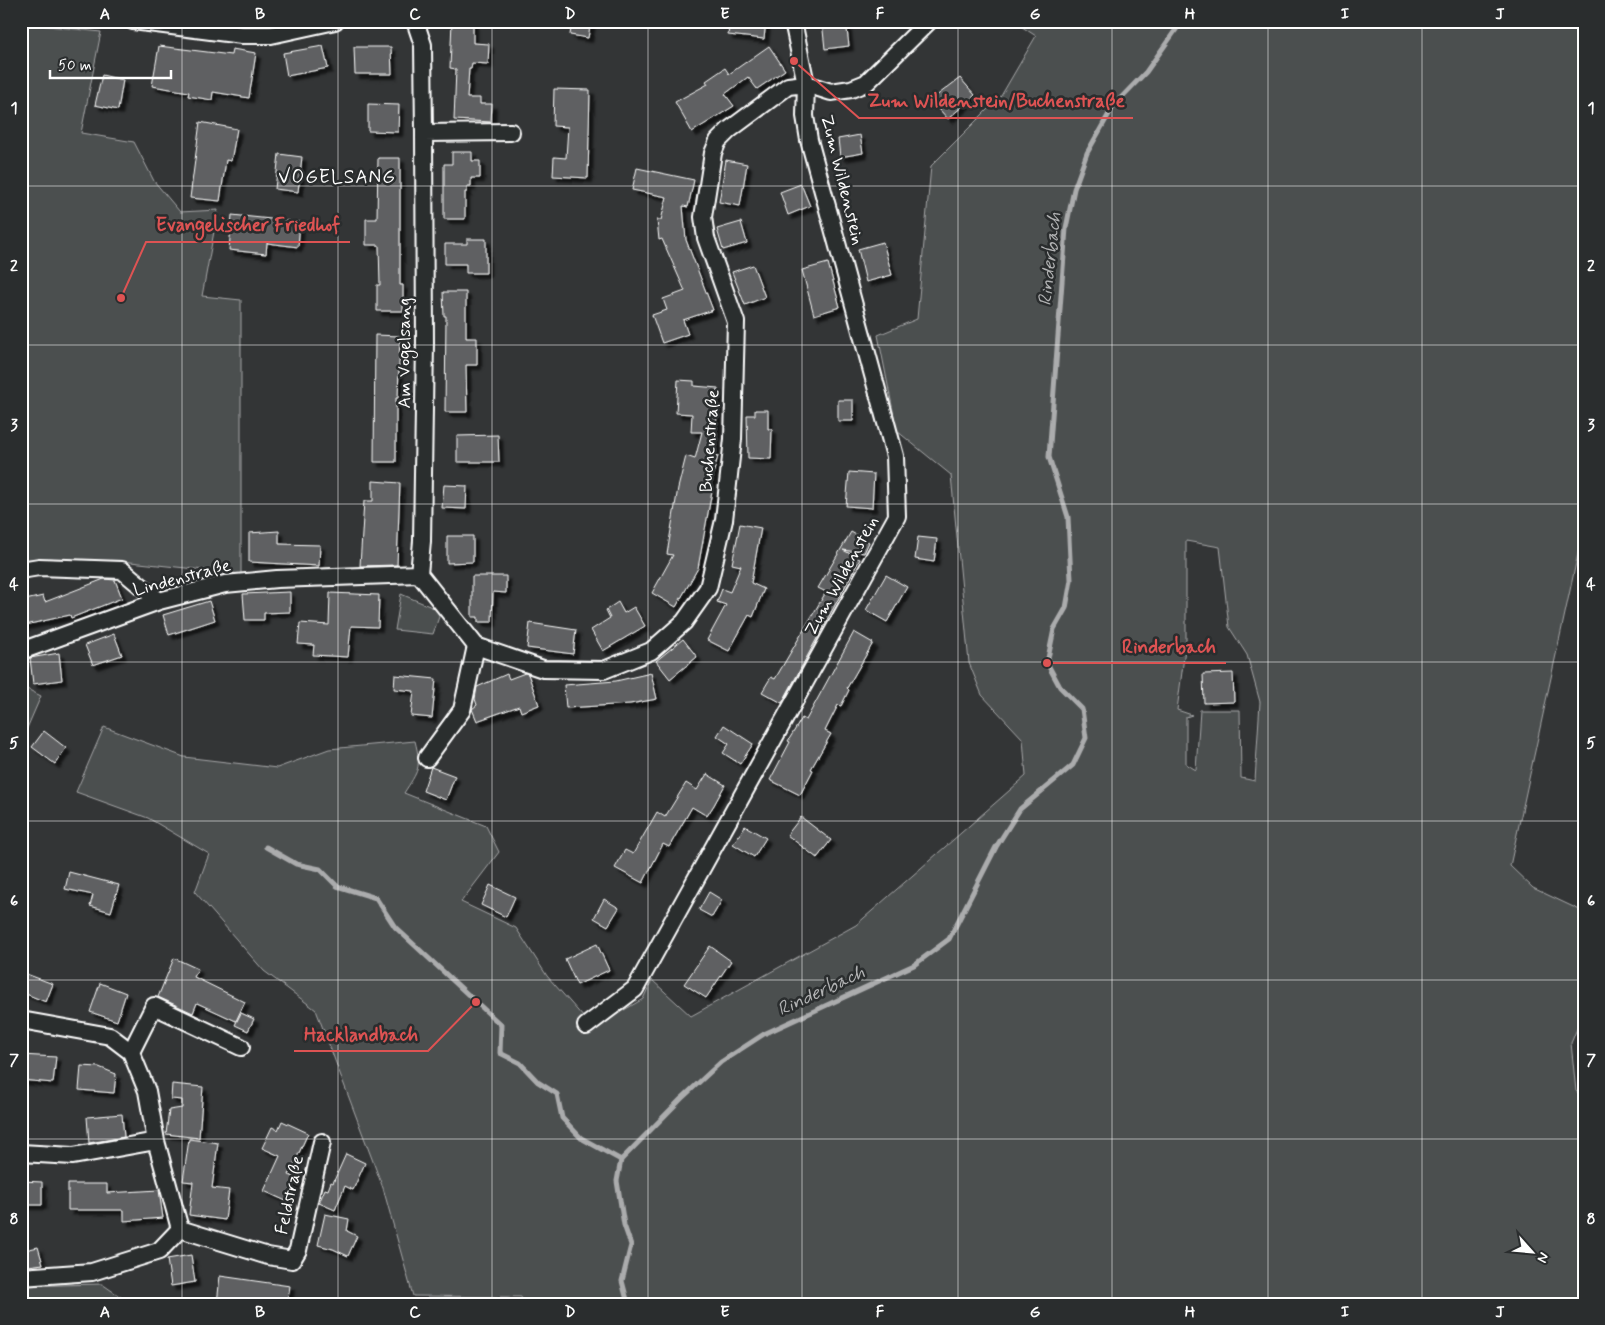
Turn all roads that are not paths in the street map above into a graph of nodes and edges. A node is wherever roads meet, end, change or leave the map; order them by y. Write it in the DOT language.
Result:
graph roads {
  1 [pos="133,21"];
  2 [pos="334,21"];
  3 [pos="415,21"];
  4 [pos="793,21"];
  5 [pos="929,21"];
  6 [pos="806,84"];
  7 [pos="511,132"];
  8 [pos="424,133"];
  9 [pos="21,570"];
  10 [pos="419,574"];
  11 [pos="159,601"];
  12 [pos="476,646"];
  13 [pos="21,651"];
  14 [pos="427,758"];
  15 [pos="21,1020"];
  16 [pos="586,1026"];
  17 [pos="241,1047"];
  18 [pos="131,1052"];
  19 [pos="156,1141"];
  20 [pos="322,1142"];
  21 [pos="21,1153"];
  22 [pos="180,1230"];
  23 [pos="21,1278"];
  1 -- 2 [label="street"];
  3 -- 8 [label="street, Am Vogelsang"];
  4 -- 6 [label="street, Zum Wildenstein"];
  5 -- 6 [label="street"];
  6 -- 12 [label="street, Buchenstraße"];
  6 -- 16 [label="street, Zum Wildenstein"];
  7 -- 8 [label="street"];
  8 -- 10 [label="street, Am Vogelsang"];
  9 -- 11 [label="street"];
  10 -- 11 [label="street, Lindenstraße"];
  10 -- 12 [label="street"];
  11 -- 13 [label="street, Lindenstraße"];
  12 -- 14 [label="street"];
  15 -- 18 [label="street"];
  17 -- 18 [label="street"];
  18 -- 19 [label="street"];
  19 -- 21 [label="street"];
  19 -- 22 [label="street"];
  20 -- 22 [label="street, Feldstraße"];
  22 -- 23 [label="street"];
}
